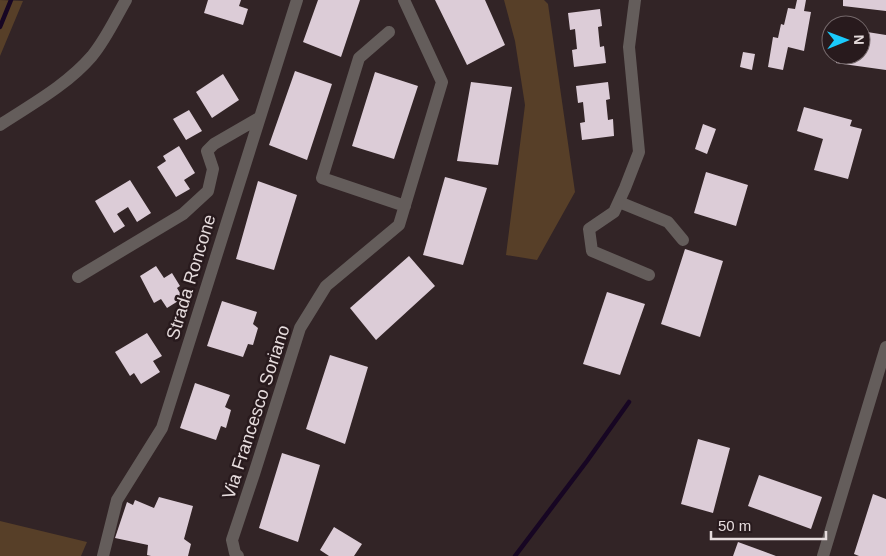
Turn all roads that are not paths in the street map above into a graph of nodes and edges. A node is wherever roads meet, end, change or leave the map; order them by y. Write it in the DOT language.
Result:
graph roads {
  1 [pos="126,0"];
  2 [pos="298,0"];
  3 [pos="404,0"];
  4 [pos="635,0"];
  5 [pos="389,32"];
  6 [pos="259,118"];
  7 [pos="0,125"];
  8 [pos="619,202"];
  9 [pos="405,206"];
  10 [pos="683,240"];
  11 [pos="649,275"];
  12 [pos="78,277"];
  13 [pos="886,347"];
  14 [pos="880,387"];
  15 [pos="103,556"];
  16 [pos="238,556"];
  17 [pos="823,556"];
  1 -- 7 [label="street"];
  2 -- 6 [label="street, Strada Roncone"];
  3 -- 9 [label="street, Via Francesco Soriano"];
  4 -- 8 [label="street"];
  5 -- 9 [label="street"];
  6 -- 12 [label="street"];
  6 -- 15 [label="street, Strada Roncone"];
  8 -- 10 [label="street"];
  8 -- 11 [label="street"];
  9 -- 16 [label="street, Via Francesco Soriano"];
  13 -- 14 [label="street"];
  14 -- 17 [label="street"];
}
